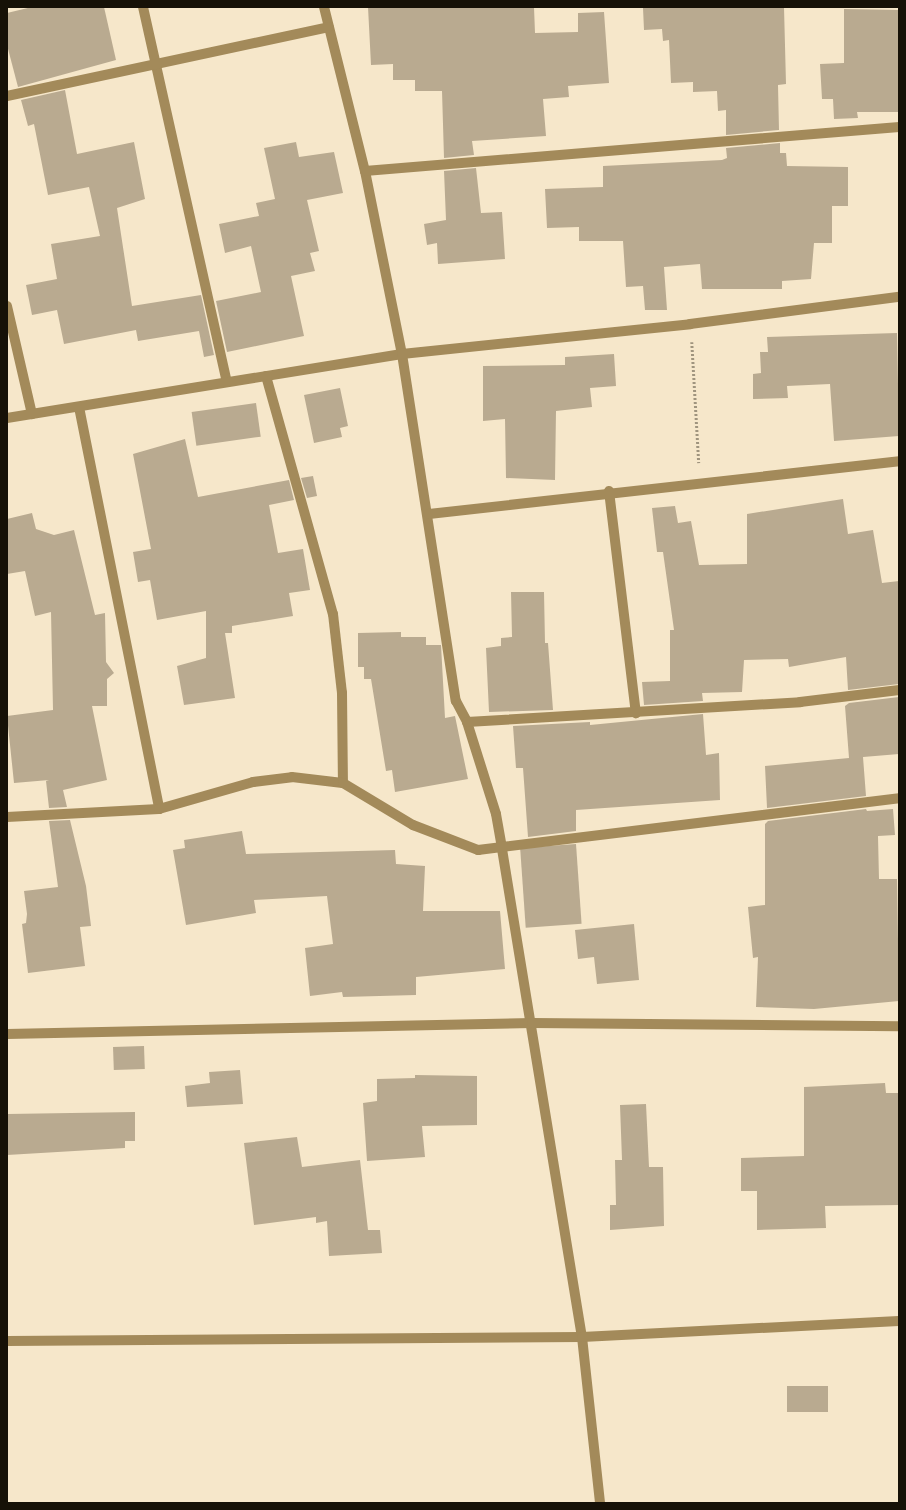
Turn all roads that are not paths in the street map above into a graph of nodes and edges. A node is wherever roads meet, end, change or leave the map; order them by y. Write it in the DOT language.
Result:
graph roads {
  1 [pos="144,7"];
  2 [pos="324,7"];
  3 [pos="329,27"];
  4 [pos="156,65"];
  5 [pos="7,96"];
  6 [pos="899,127"];
  7 [pos="365,171"];
  8 [pos="899,297"];
  9 [pos="7,306"];
  10 [pos="402,354"];
  11 [pos="266,376"];
  12 [pos="227,382"];
  13 [pos="79,407"];
  14 [pos="32,414"];
  15 [pos="7,418"];
  16 [pos="899,461"];
  17 [pos="609,491"];
  18 [pos="429,514"];
  19 [pos="899,690"];
  20 [pos="636,714"];
  21 [pos="467,722"];
  22 [pos="343,783"];
  23 [pos="899,798"];
  24 [pos="159,809"];
  25 [pos="7,817"];
  26 [pos="502,849"];
  27 [pos="532,1023"];
  28 [pos="899,1026"];
  29 [pos="7,1034"];
  30 [pos="899,1321"];
  31 [pos="582,1337"];
  32 [pos="7,1341"];
  33 [pos="600,1503"];
  1 -- 4 [label="street"];
  2 -- 3 [label="street"];
  3 -- 4 [label="street"];
  3 -- 7 [label="street"];
  4 -- 5 [label="street"];
  4 -- 12 [label="street"];
  6 -- 7 [label="street"];
  7 -- 10 [label="street"];
  8 -- 10 [label="street"];
  9 -- 14 [label="street"];
  10 -- 11 [label="street"];
  10 -- 18 [label="street"];
  11 -- 12 [label="street"];
  11 -- 22 [label="street"];
  12 -- 13 [label="street"];
  13 -- 14 [label="street"];
  13 -- 24 [label="street"];
  14 -- 15 [label="street"];
  16 -- 17 [label="street"];
  17 -- 18 [label="street"];
  17 -- 20 [label="street"];
  18 -- 21 [label="street"];
  19 -- 20 [label="street"];
  20 -- 21 [label="street"];
  21 -- 26 [label="street"];
  22 -- 24 [label="street"];
  22 -- 26 [label="street"];
  23 -- 26 [label="street"];
  24 -- 25 [label="street"];
  26 -- 27 [label="street"];
  27 -- 28 [label="street"];
  27 -- 29 [label="street"];
  27 -- 31 [label="street"];
  30 -- 31 [label="street"];
  31 -- 32 [label="street"];
  31 -- 33 [label="street"];
}
